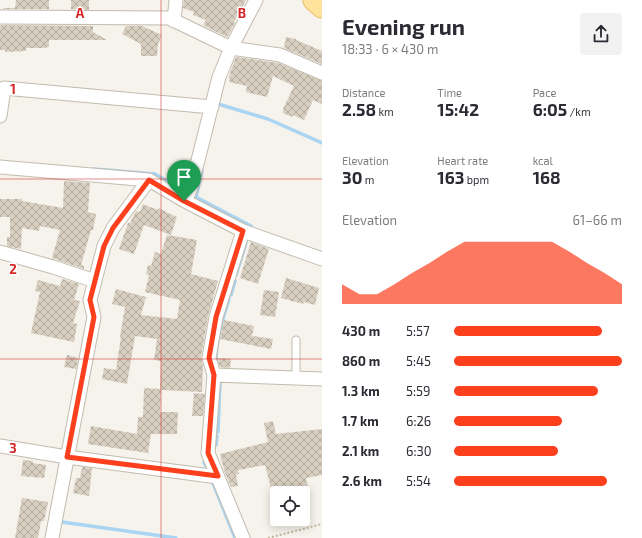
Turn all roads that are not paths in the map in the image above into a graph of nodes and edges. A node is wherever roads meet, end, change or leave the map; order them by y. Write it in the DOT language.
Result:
graph roads {
  1 [pos="176,0"];
  2 [pos="256,0"];
  3 [pos="314,0"];
  4 [pos="322,7"];
  5 [pos="0,17"];
  6 [pos="174,21"];
  7 [pos="231,48"];
  8 [pos="322,73"];
  9 [pos="212,107"];
  10 [pos="0,116"];
  11 [pos="0,167"];
  12 [pos="149,180"];
  13 [pos="184,201"];
  14 [pos="243,231"];
  15 [pos="0,252"];
  16 [pos="322,259"];
  17 [pos="95,281"];
  18 [pos="296,340"];
  19 [pos="214,375"];
  20 [pos="296,378"];
  21 [pos="322,379"];
  22 [pos="0,446"];
  23 [pos="67,457"];
  24 [pos="218,476"];
  25 [pos="52,538"];
  26 [pos="243,538"];
  1 -- 6 [label="street"];
  2 -- 7 [label="street"];
  3 -- 4 [label="main road"];
  5 -- 6 [label="street"];
  6 -- 7 [label="street"];
  7 -- 8 [label="street"];
  7 -- 9 [label="street"];
  9 -- 10 [label="street"];
  9 -- 13 [label="street"];
  11 -- 12 [label="street"];
  12 -- 13 [label="street"];
  12 -- 17 [label="street"];
  13 -- 14 [label="street"];
  14 -- 16 [label="street"];
  14 -- 19 [label="street"];
  15 -- 17 [label="street"];
  17 -- 23 [label="street"];
  18 -- 20 [label="lane"];
  19 -- 20 [label="street"];
  19 -- 24 [label="street"];
  20 -- 21 [label="street"];
  22 -- 23 [label="street"];
  23 -- 24 [label="street"];
  23 -- 25 [label="street"];
  24 -- 26 [label="street"];
}
